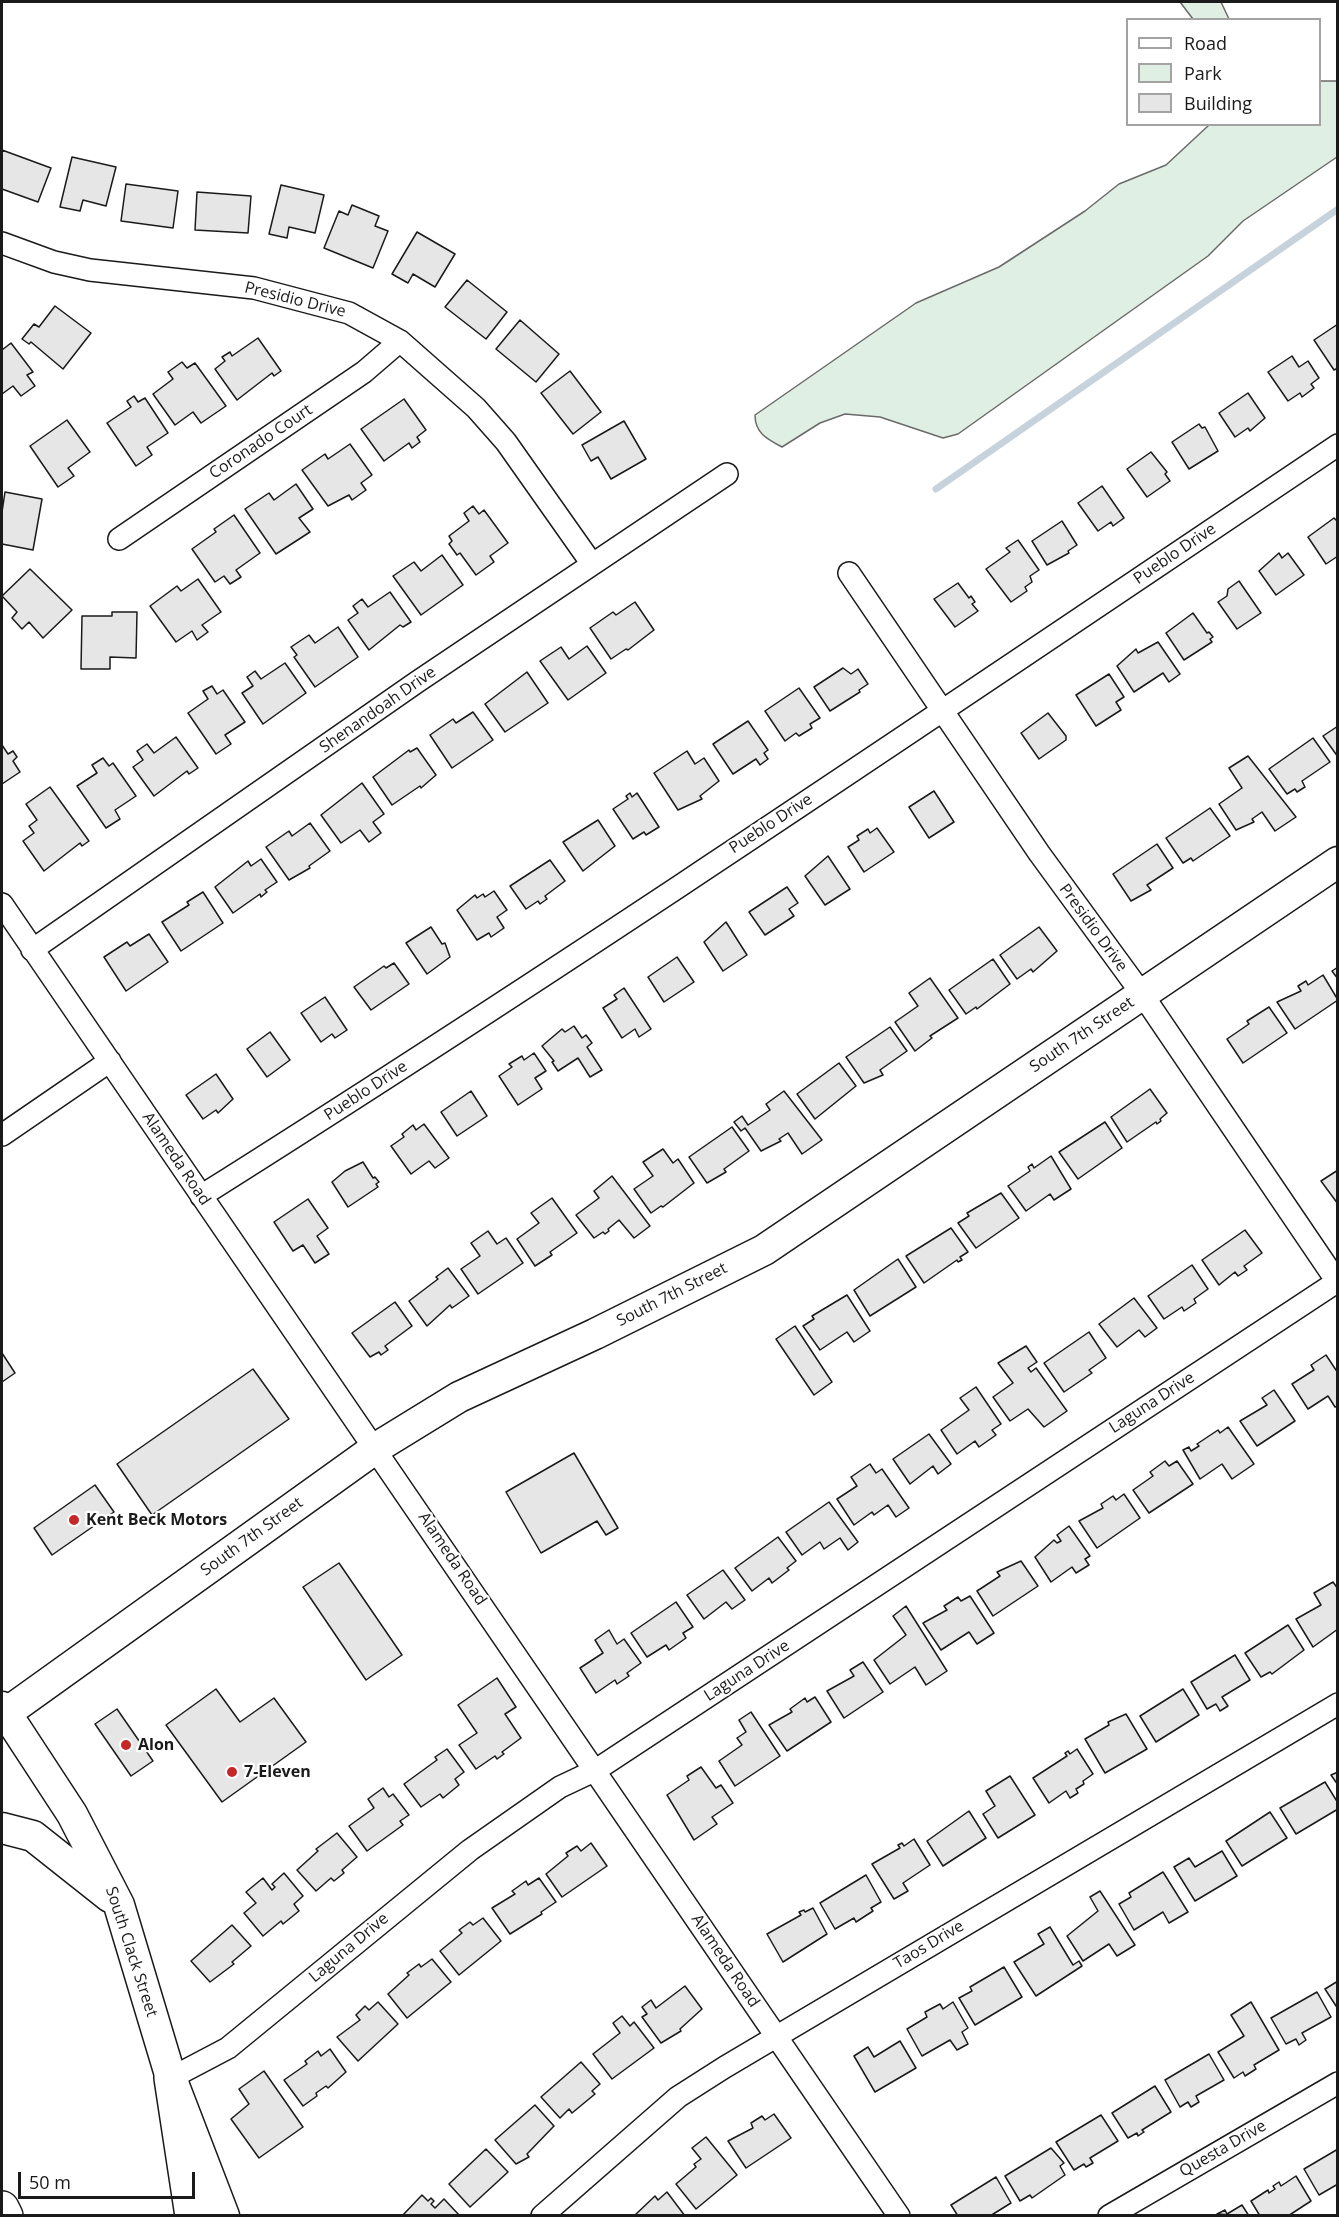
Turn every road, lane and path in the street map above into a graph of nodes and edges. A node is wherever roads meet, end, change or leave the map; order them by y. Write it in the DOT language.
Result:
graph roads {
  1 [pos="2,243"];
  2 [pos="400,341"];
  3 [pos="1338,445"];
  4 [pos="727,474"];
  5 [pos="119,539"];
  6 [pos="592,564"];
  7 [pos="849,573"];
  8 [pos="942,711"];
  9 [pos="1338,862"];
  10 [pos="2,904"];
  11 [pos="32,950"];
  12 [pos="1142,994"];
  13 [pos="110,1061"];
  14 [pos="2,1136"];
  15 [pos="201,1196"];
  16 [pos="1337,1282"];
  17 [pos="376,1448"];
  18 [pos="1338,1704"];
  19 [pos="3,1712"];
  20 [pos="596,1770"];
  21 [pos="2,1828"];
  22 [pos="119,1905"];
  23 [pos="776,2036"];
  24 [pos="171,2078"];
  25 [pos="1338,2083"];
  26 [pos="2,2208"];
  27 [pos="6,2216"];
  28 [pos="192,2216"];
  29 [pos="224,2216"];
  30 [pos="542,2216"];
  31 [pos="899,2216"];
  32 [pos="1109,2216"];
  1 -- 2 [label="street, Presidio Drive"];
  2 -- 5 [label="street, Coronado Court"];
  2 -- 6 [label="street, Presidio Drive"];
  3 -- 8 [label="street, Pueblo Drive"];
  4 -- 6 [label="street, Shenandoah Drive"];
  6 -- 11 [label="street, Shenandoah Drive"];
  7 -- 8 [label="street, Presidio Drive"];
  8 -- 12 [label="street, Presidio Drive"];
  8 -- 15 [label="street, Pueblo Drive"];
  9 -- 12 [label="main road, South 7th Street"];
  10 -- 11 [label="street, Alameda Road"];
  11 -- 13 [label="street, Alameda Road"];
  12 -- 16 [label="street, Presidio Drive"];
  12 -- 17 [label="main road, South 7th Street"];
  13 -- 14 [label="street"];
  13 -- 15 [label="street, Alameda Road"];
  15 -- 17 [label="street, Alameda Road"];
  16 -- 20 [label="street, Laguna Drive"];
  17 -- 19 [label="main road, South 7th Street"];
  17 -- 20 [label="street, Alameda Road"];
  18 -- 23 [label="street, Taos Drive"];
  19 -- 22 [label="main road, South Clack Street"];
  20 -- 23 [label="street, Alameda Road"];
  20 -- 24 [label="street, Laguna Drive"];
  21 -- 22 [label="main road"];
  22 -- 24 [label="main road, South Clack Street"];
  23 -- 30 [label="street, Taos Drive"];
  23 -- 31 [label="street, Alameda Road"];
  24 -- 28 [label="highway"];
  24 -- 29 [label="main road, South Clack Street"];
  25 -- 32 [label="street, Questa Drive"];
  26 -- 27 [label="highway"];
}
